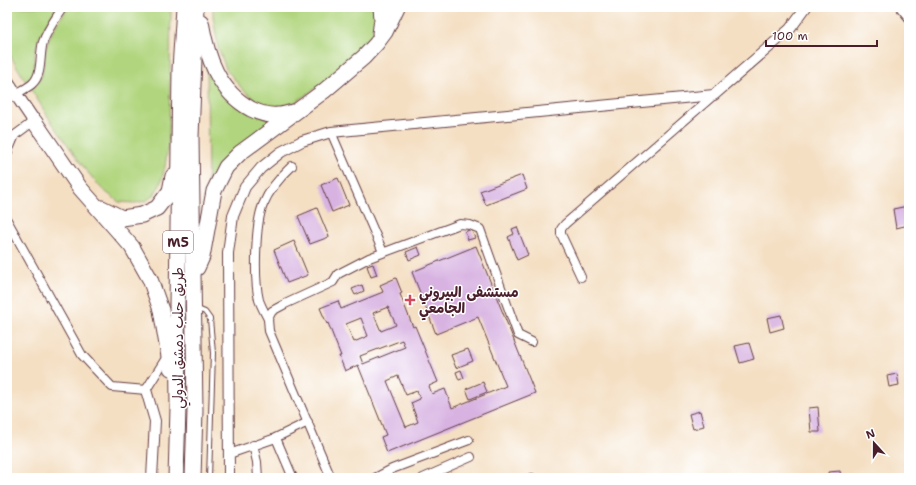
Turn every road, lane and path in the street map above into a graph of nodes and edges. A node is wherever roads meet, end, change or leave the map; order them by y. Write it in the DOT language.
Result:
graph roads {
  1 [pos="63,7"];
  2 [pos="184,7"];
  3 [pos="197,7"];
  4 [pos="381,7"];
  5 [pos="396,7"];
  6 [pos="806,7"];
  7 [pos="900,7"];
  8 [pos="909,18"];
  9 [pos="376,44"];
  10 [pos="7,80"];
  11 [pos="16,94"];
  12 [pos="714,95"];
  13 [pos="296,112"];
  14 [pos="34,121"];
  15 [pos="330,132"];
  16 [pos="11,135"];
  17 [pos="179,148"];
  18 [pos="7,154"];
  19 [pos="292,166"];
  20 [pos="95,205"];
  21 [pos="7,220"];
  22 [pos="383,252"];
  23 [pos="582,277"];
  24 [pos="193,278"];
  25 [pos="194,307"];
  26 [pos="268,320"];
  27 [pos="532,342"];
  28 [pos="168,355"];
  29 [pos="146,390"];
  30 [pos="178,408"];
  31 [pos="308,422"];
  32 [pos="276,438"];
  33 [pos="469,440"];
  34 [pos="253,446"];
  35 [pos="229,454"];
  36 [pos="471,457"];
  37 [pos="388,475"];
  38 [pos="152,478"];
  39 [pos="176,478"];
  40 [pos="193,478"];
  41 [pos="209,478"];
  42 [pos="229,478"];
  43 [pos="258,478"];
  44 [pos="293,478"];
  45 [pos="331,478"];
  46 [pos="375,478"];
  47 [pos="423,478"];
  1 -- 11 [label="street"];
  2 -- 17 [label="highway, طريق حلب دمشق الدولي / M5"];
  3 -- 13 [label="highway"];
  3 -- 24 [label="highway, طريق حلب دمشق الدولي / M5"];
  4 -- 9 [label="highway"];
  5 -- 9 [label="highway"];
  6 -- 12 [label="street"];
  7 -- 8 [label="street"];
  9 -- 13 [label="highway"];
  10 -- 11 [label="main road"];
  11 -- 14 [label="main road"];
  12 -- 15 [label="street"];
  12 -- 23 [label="street"];
  13 -- 24 [label="highway"];
  14 -- 16 [label="street"];
  14 -- 20 [label="highway"];
  15 -- 22 [label="street"];
  15 -- 35 [label="street"];
  16 -- 18 [label="street"];
  17 -- 20 [label="highway"];
  17 -- 30 [label="highway, طريق حلب دمشق الدولي / M5"];
  19 -- 26 [label="street"];
  20 -- 28 [label="highway"];
  21 -- 29 [label="street"];
  22 -- 26 [label="street"];
  22 -- 27 [label="street"];
  24 -- 25 [label="highway, طريق حلب دمشق الدولي / M5"];
  25 -- 40 [label="highway, طريق حلب دمشق الدولي / M5"];
  25 -- 41 [label="lane"];
  26 -- 31 [label="street"];
  28 -- 29 [label="street"];
  28 -- 30 [label="highway"];
  29 -- 38 [label="street"];
  30 -- 39 [label="highway, طريق حلب دمشق الدولي / M5"];
  31 -- 32 [label="street"];
  31 -- 45 [label="street"];
  32 -- 34 [label="street"];
  32 -- 44 [label="street"];
  33 -- 37 [label="street"];
  34 -- 35 [label="street"];
  34 -- 43 [label="street"];
  35 -- 42 [label="street"];
  36 -- 47 [label="street"];
  37 -- 46 [label="street"];
}
